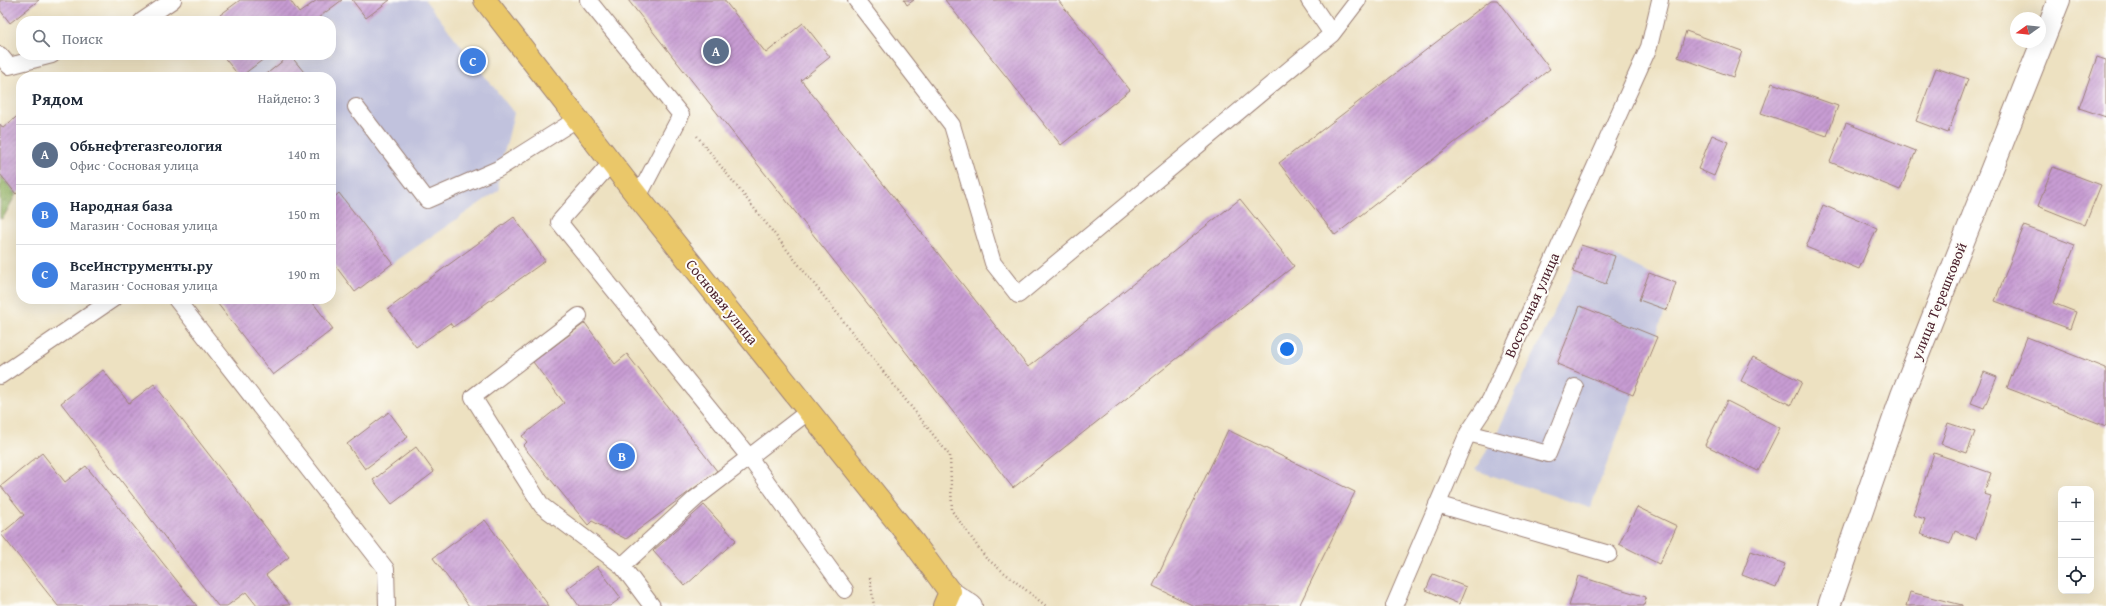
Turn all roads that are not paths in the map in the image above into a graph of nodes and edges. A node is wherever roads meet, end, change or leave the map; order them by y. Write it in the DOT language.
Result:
graph roads {
  1 [pos="173,0"];
  2 [pos="485,0"];
  3 [pos="588,0"];
  4 [pos="856,0"];
  5 [pos="1309,0"];
  6 [pos="1358,0"];
  7 [pos="1660,0"];
  8 [pos="2059,0"];
  9 [pos="149,16"];
  10 [pos="1332,34"];
  11 [pos="0,55"];
  12 [pos="32,60"];
  13 [pos="356,107"];
  14 [pos="577,119"];
  15 [pos="611,163"];
  16 [pos="638,197"];
  17 [pos="106,304"];
  18 [pos="180,304"];
  19 [pos="579,316"];
  20 [pos="0,376"];
  21 [pos="1575,386"];
  22 [pos="809,411"];
  23 [pos="1468,433"];
  24 [pos="749,457"];
  25 [pos="1437,504"];
  26 [pos="1609,554"];
  27 [pos="622,566"];
  28 [pos="845,590"];
  29 [pos="947,599"];
  30 [pos="387,606"];
  31 [pos="652,606"];
  32 [pos="971,606"];
  33 [pos="1394,606"];
  34 [pos="1829,606"];
  1 -- 9 [label="lane"];
  2 -- 14 [label="main road, Сосновая улица"];
  3 -- 16 [label="lane"];
  4 -- 10 [label="lane"];
  5 -- 10 [label="lane"];
  6 -- 10 [label="lane"];
  7 -- 23 [label="lane, Восточная улица"];
  8 -- 34 [label="street, улица Терешковой"];
  11 -- 12 [label="lane"];
  13 -- 14 [label="lane"];
  14 -- 15 [label="main road, Сосновая улица"];
  15 -- 16 [label="main road, Сосновая улица"];
  15 -- 24 [label="lane"];
  16 -- 22 [label="main road, Сосновая улица"];
  17 -- 20 [label="lane"];
  18 -- 30 [label="lane"];
  19 -- 27 [label="lane"];
  21 -- 23 [label="lane"];
  22 -- 24 [label="lane"];
  22 -- 29 [label="main road, Сосновая улица"];
  23 -- 25 [label="lane, Восточная улица"];
  24 -- 27 [label="lane"];
  24 -- 28 [label="lane"];
  25 -- 26 [label="lane"];
  25 -- 33 [label="lane, Восточная улица"];
  27 -- 31 [label="lane"];
  29 -- 32 [label="street"];
}
